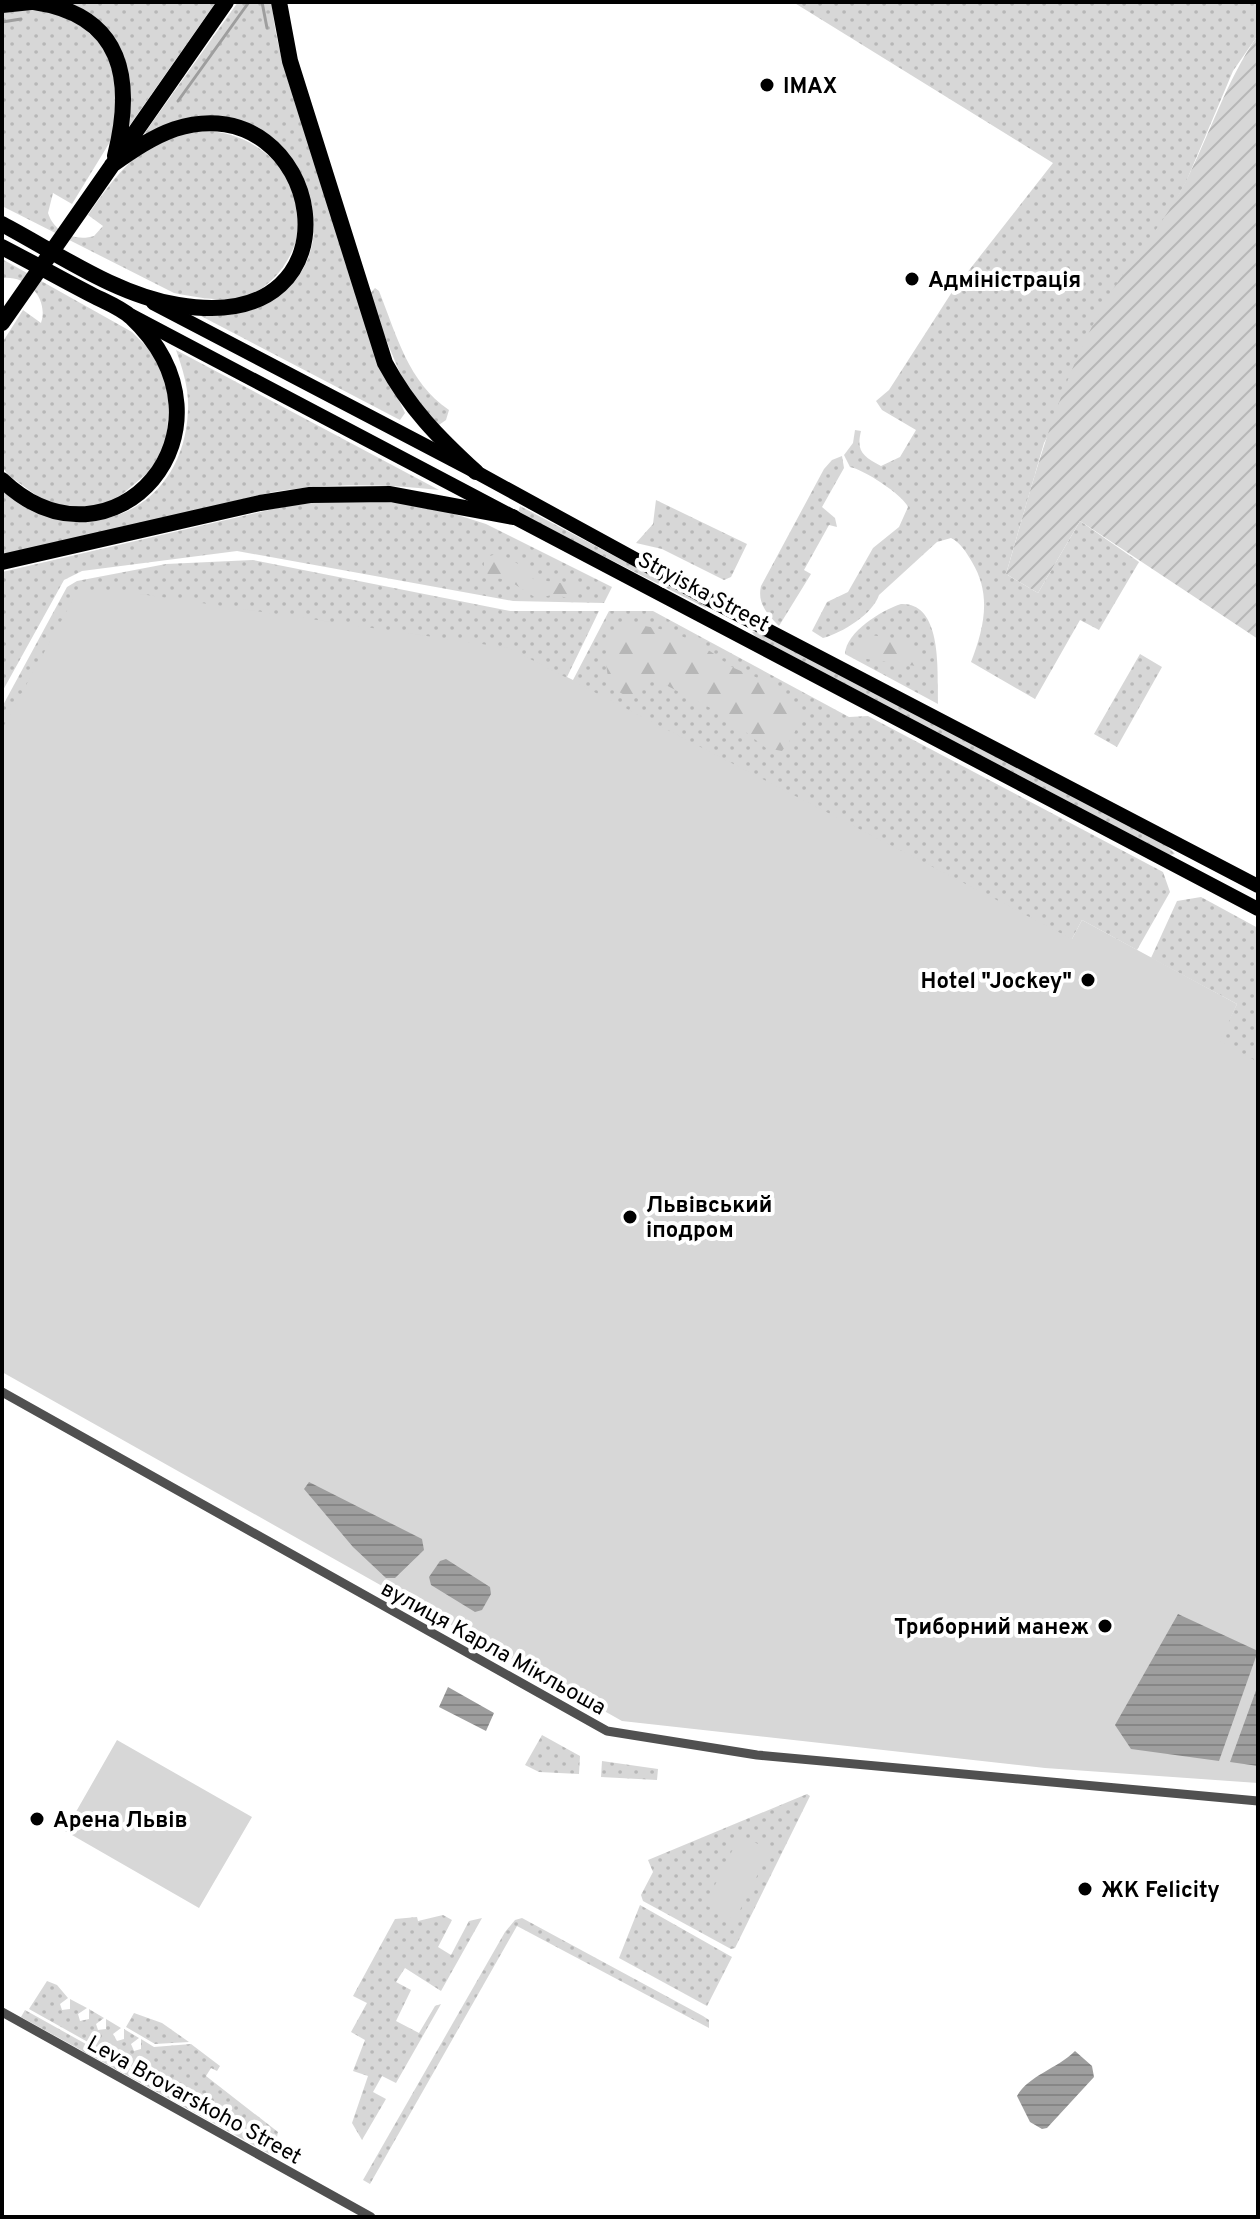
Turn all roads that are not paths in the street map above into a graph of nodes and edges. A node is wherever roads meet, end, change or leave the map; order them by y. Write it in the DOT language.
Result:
graph roads {
  1 [pos="33,2"];
  2 [pos="226,2"];
  3 [pos="279,2"];
  4 [pos="2,5"];
  5 [pos="112,165"];
  6 [pos="2,224"];
  7 [pos="2,247"];
  8 [pos="139,296"];
  9 [pos="128,314"];
  10 [pos="2,323"];
  11 [pos="476,472"];
  12 [pos="2,480"];
  13 [pos="513,517"];
  14 [pos="2,562"];
  15 [pos="736,614"];
  16 [pos="728,629"];
  17 [pos="1258,886"];
  18 [pos="1258,909"];
  19 [pos="2,1392"];
  20 [pos="1258,1801"];
  21 [pos="2,2012"];
  22 [pos="371,2217"];
  1 -- 4 [label="highway"];
  1 -- 5 [label="highway"];
  2 -- 5 [label="highway"];
  3 -- 11 [label="highway"];
  5 -- 8 [label="highway"];
  5 -- 10 [label="highway"];
  6 -- 8 [label="highway"];
  7 -- 9 [label="highway"];
  8 -- 11 [label="main road, Stryiska Street"];
  9 -- 12 [label="highway"];
  9 -- 13 [label="main road, Stryiska Street"];
  11 -- 15 [label="main road, Stryiska Street"];
  13 -- 14 [label="highway"];
  13 -- 16 [label="main road, Stryiska Street"];
  15 -- 16 [label="main road"];
  15 -- 17 [label="main road, Stryiska Street"];
  16 -- 18 [label="main road, Stryiska Street"];
  19 -- 20 [label="street, вулиця Карла Мікльоша"];
  21 -- 22 [label="street, Leva Brovarskoho Street"];
}
